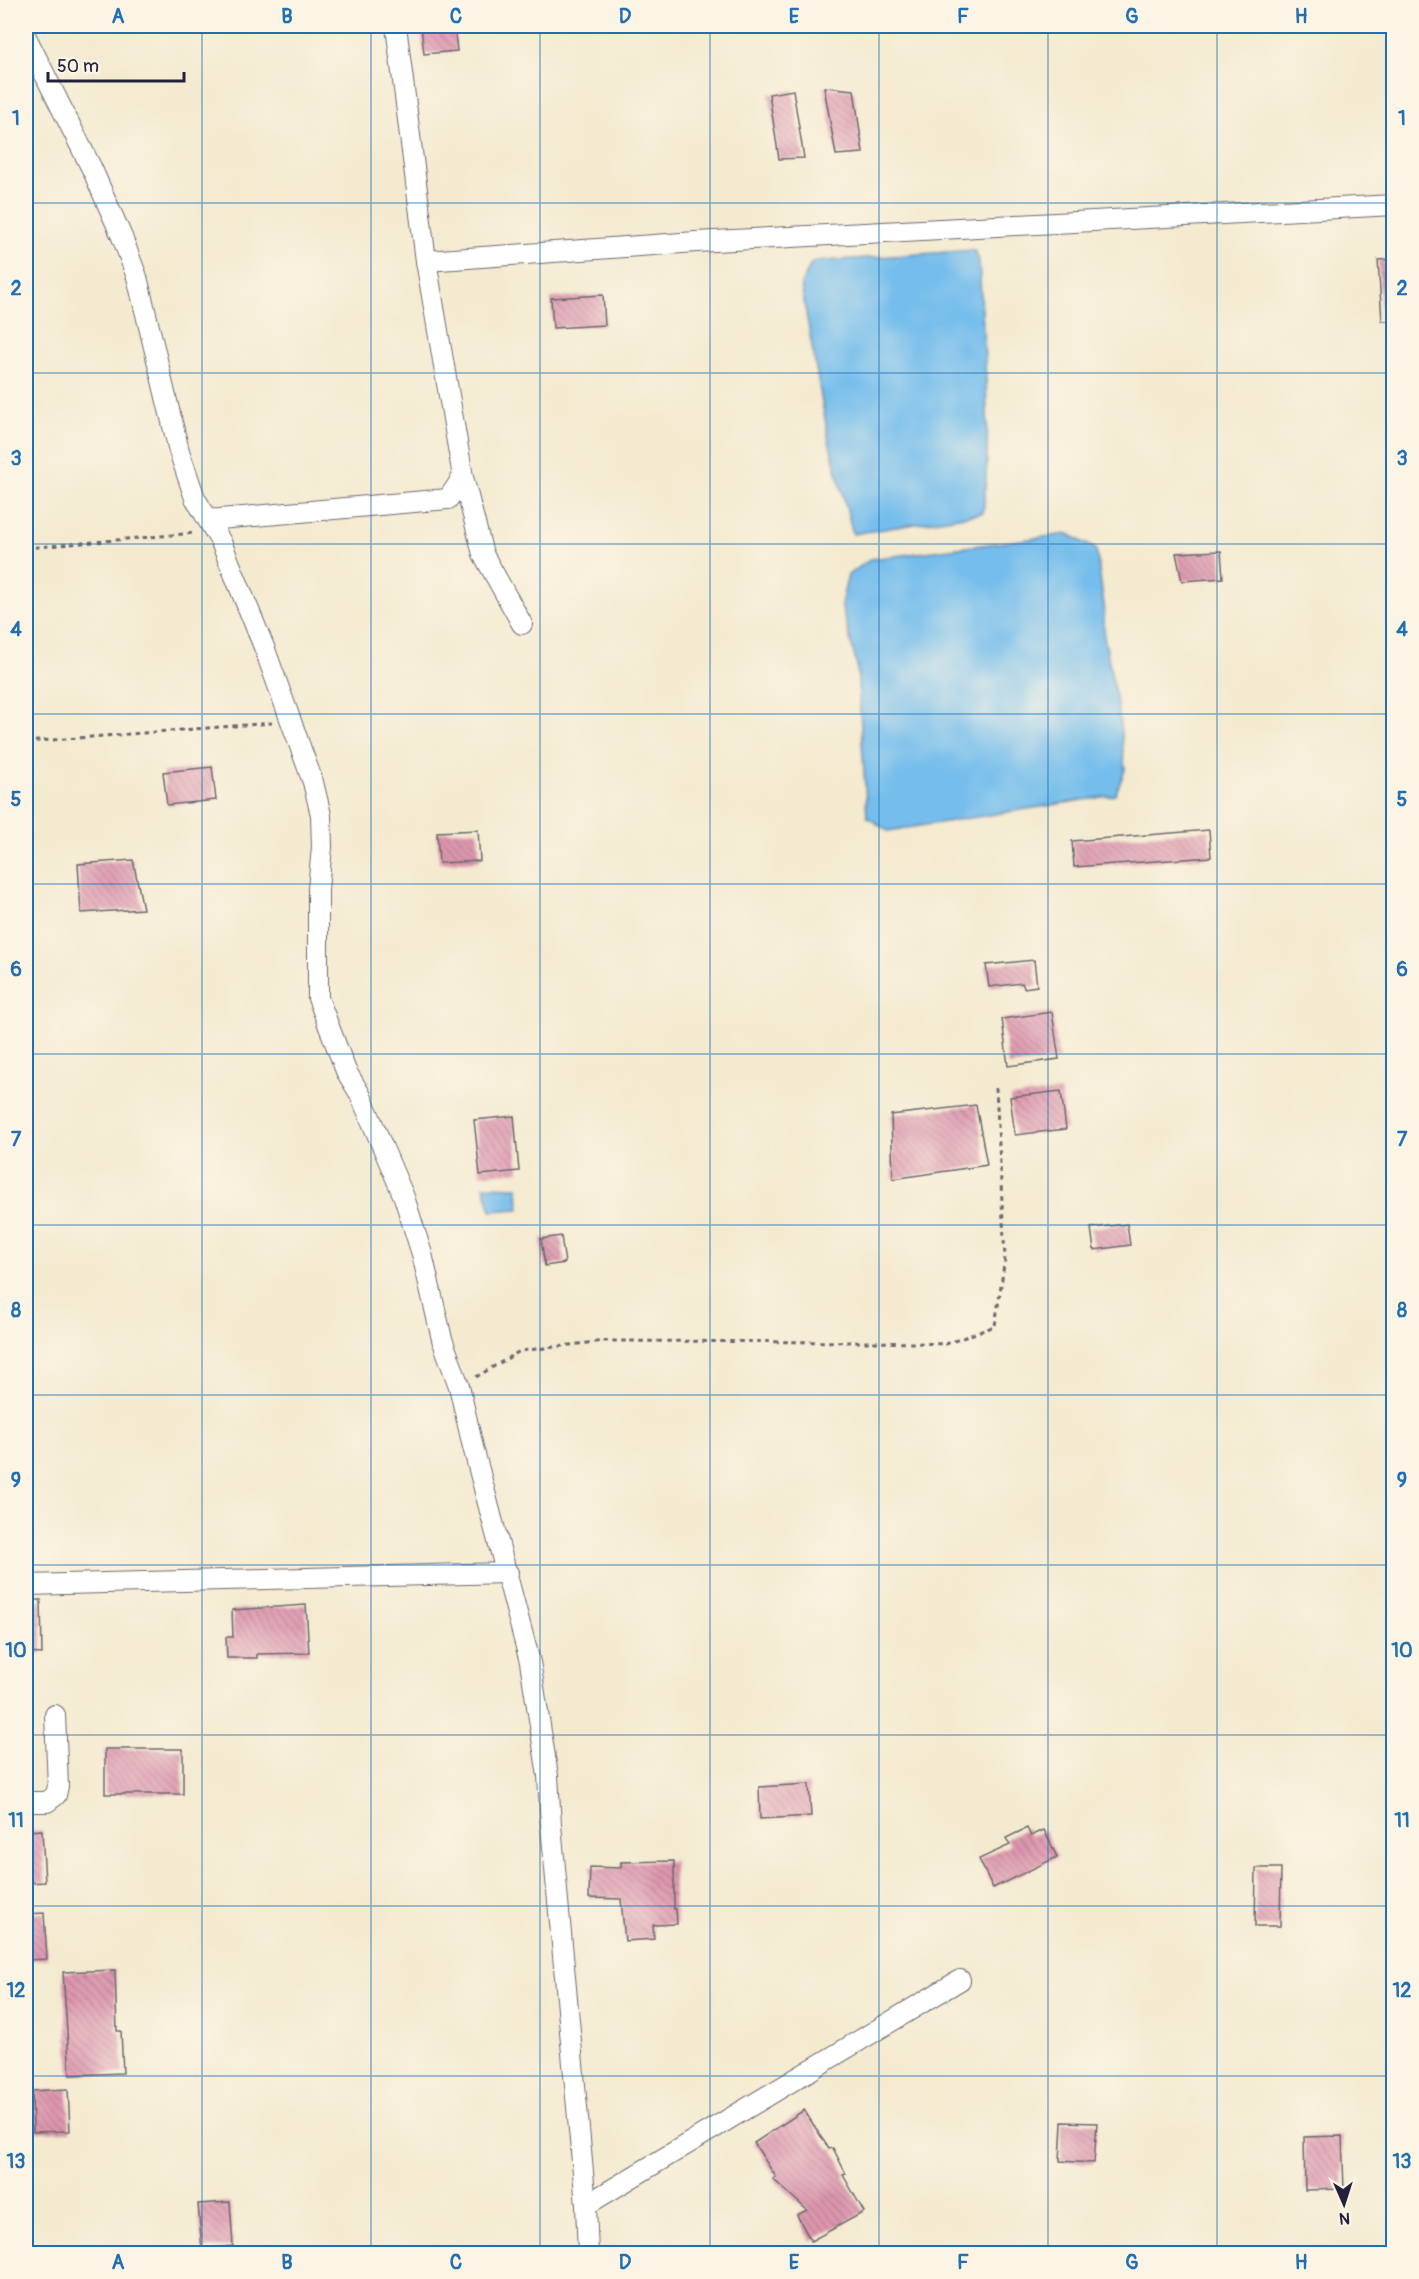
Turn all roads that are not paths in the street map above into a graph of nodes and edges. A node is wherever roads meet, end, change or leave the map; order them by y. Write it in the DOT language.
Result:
graph roads {
  1 [pos="396,26"];
  2 [pos="26,37"];
  3 [pos="1394,204"];
  4 [pos="426,261"];
  5 [pos="463,477"];
  6 [pos="212,525"];
  7 [pos="522,624"];
  8 [pos="508,1573"];
  9 [pos="26,1585"];
  10 [pos="55,1715"];
  11 [pos="26,1802"];
  12 [pos="960,1980"];
  13 [pos="586,2205"];
  14 [pos="588,2253"];
  1 -- 4 [label="street"];
  2 -- 6 [label="street"];
  3 -- 4 [label="street"];
  4 -- 5 [label="street"];
  5 -- 6 [label="street"];
  5 -- 7 [label="street"];
  6 -- 8 [label="street"];
  8 -- 9 [label="street"];
  8 -- 13 [label="street"];
  10 -- 11 [label="street"];
  12 -- 13 [label="street"];
  13 -- 14 [label="street"];
}
